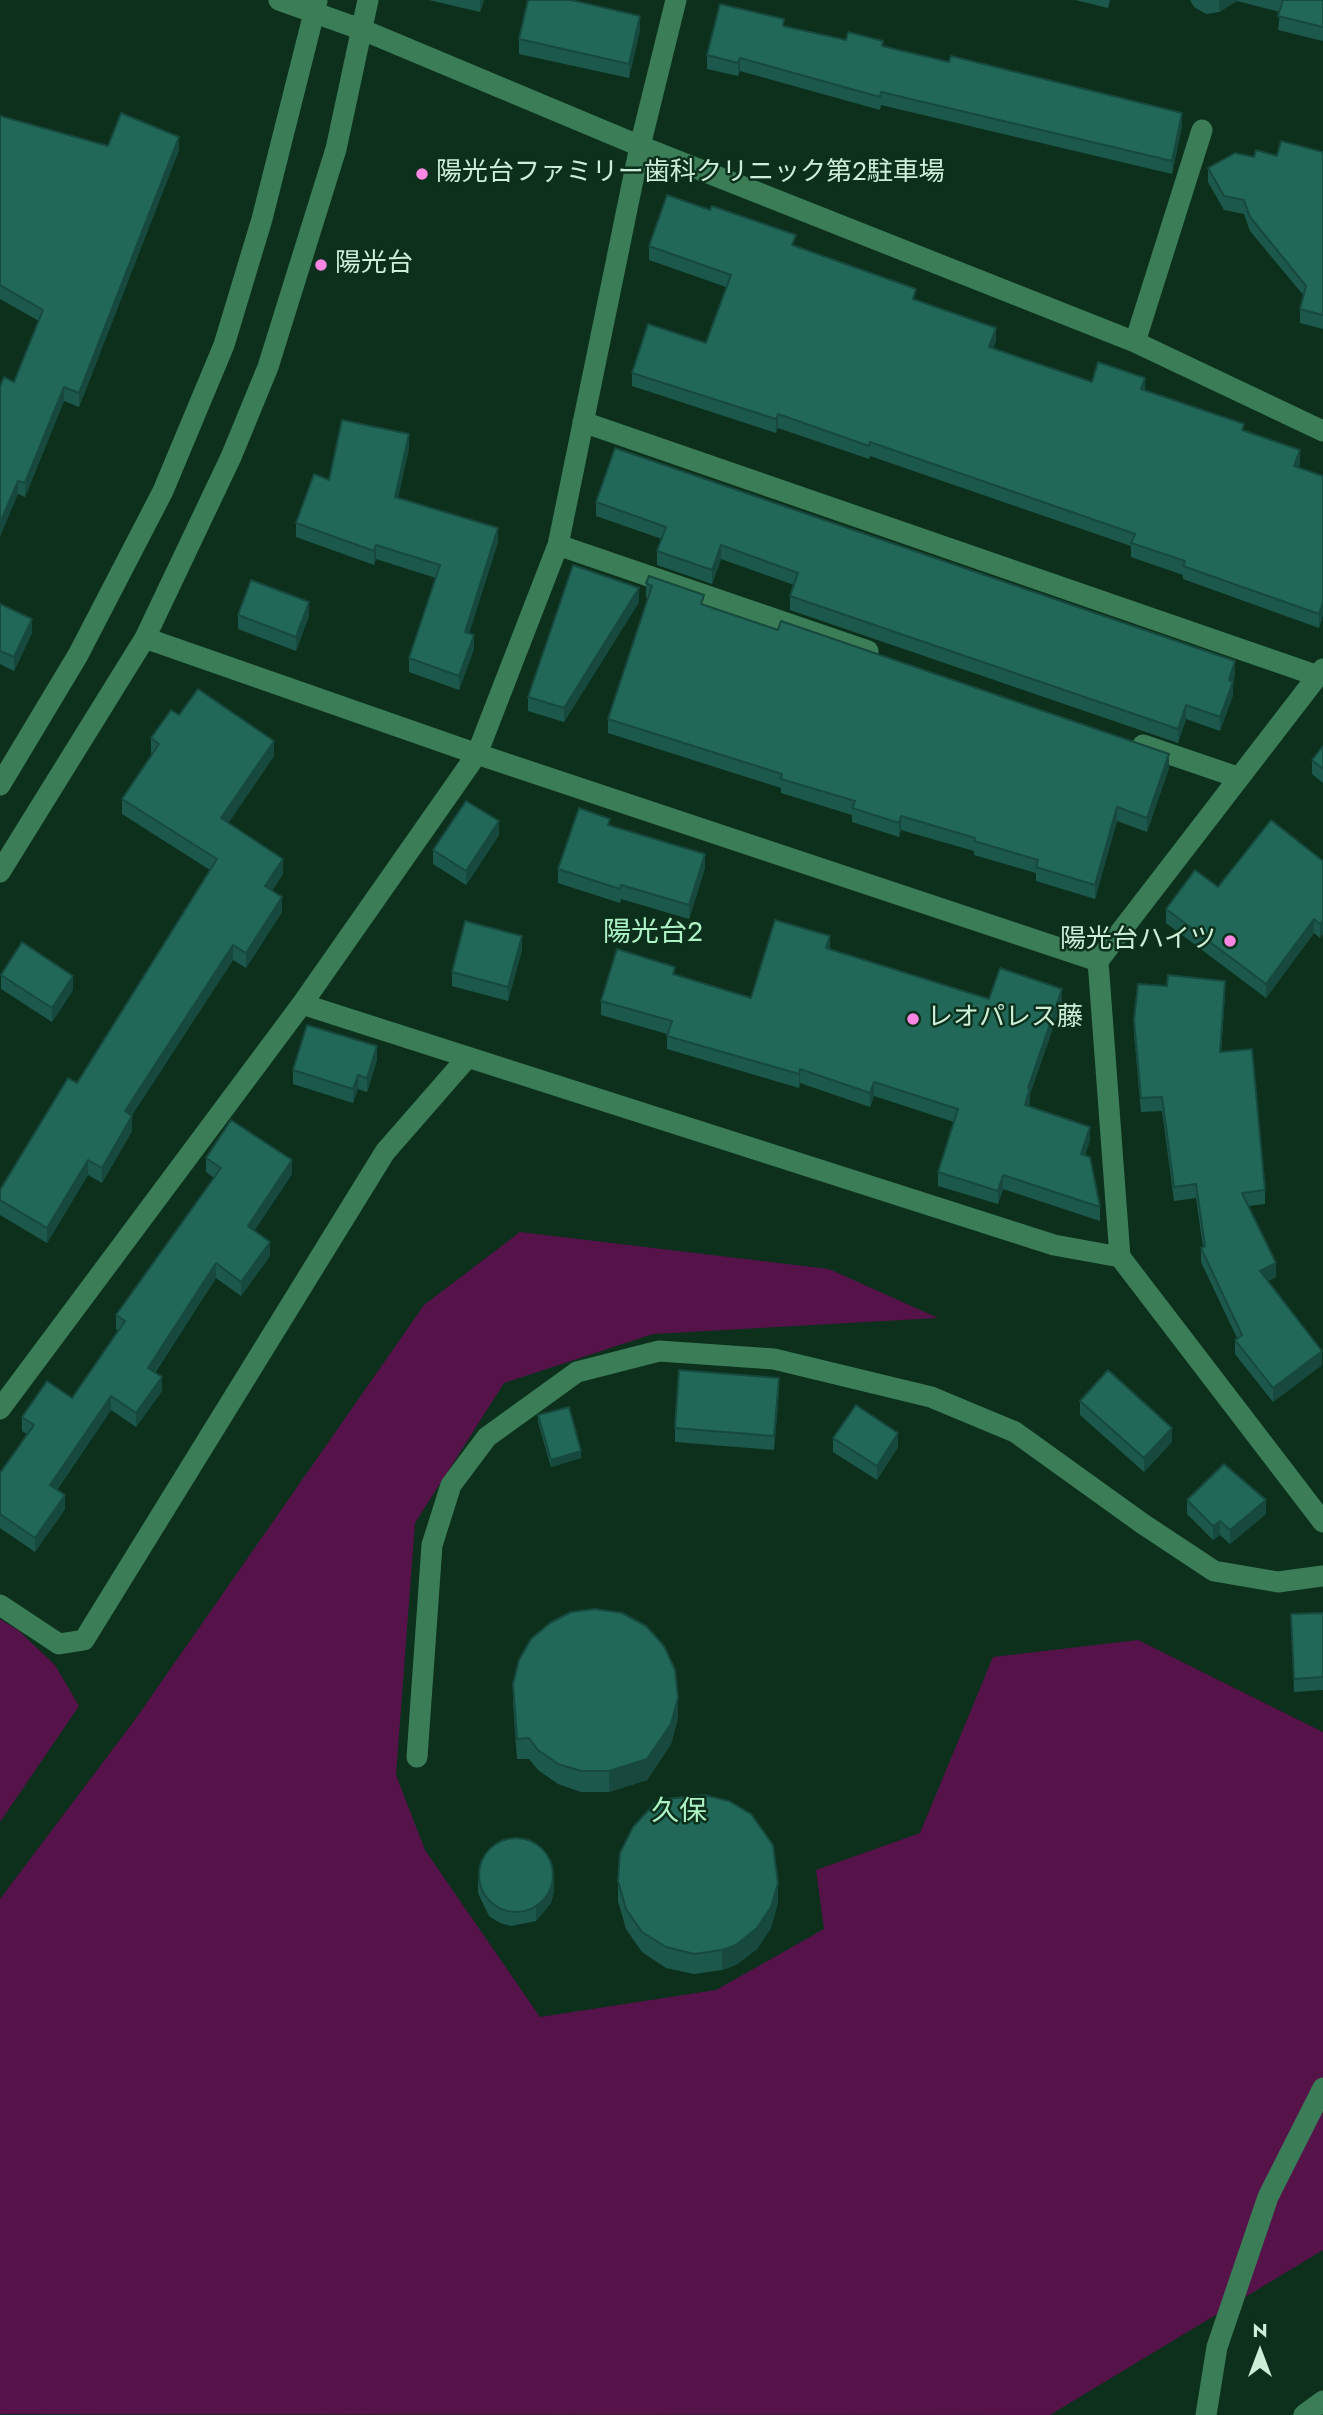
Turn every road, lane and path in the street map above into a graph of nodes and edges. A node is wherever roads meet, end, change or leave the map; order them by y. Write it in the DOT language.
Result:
graph roads {
  1 [pos="279,0"];
  2 [pos="368,0"];
  3 [pos="676,0"];
  4 [pos="316,7"];
  5 [pos="363,30"];
  6 [pos="1202,130"];
  7 [pos="639,146"];
  8 [pos="1135,342"];
  9 [pos="583,422"];
  10 [pos="1323,431"];
  11 [pos="558,545"];
  12 [pos="145,638"];
  13 [pos="885,657"];
  14 [pos="1320,672"];
  15 [pos="1120,737"];
  16 [pos="477,754"];
  17 [pos="1237,777"];
  18 [pos="0,786"];
  19 [pos="0,872"];
  20 [pos="1098,961"];
  21 [pos="302,1004"];
  22 [pos="467,1058"];
  23 [pos="1120,1257"];
  24 [pos="0,1409"];
  25 [pos="1323,1522"];
  26 [pos="1323,1576"];
  27 [pos="0,1605"];
  28 [pos="417,1757"];
  29 [pos="1323,2088"];
  30 [pos="1323,2401"];
  31 [pos="1206,2415"];
  32 [pos="1304,2415"];
  1 -- 4 [label="street"];
  2 -- 5 [label="street"];
  3 -- 7 [label="street"];
  4 -- 5 [label="street"];
  4 -- 18 [label="street"];
  5 -- 7 [label="street"];
  5 -- 12 [label="street"];
  6 -- 8 [label="street"];
  7 -- 8 [label="street"];
  7 -- 9 [label="street"];
  8 -- 10 [label="street"];
  9 -- 11 [label="street"];
  9 -- 14 [label="street"];
  11 -- 13 [label="street"];
  11 -- 16 [label="street"];
  12 -- 16 [label="street"];
  12 -- 19 [label="street"];
  14 -- 17 [label="street"];
  15 -- 17 [label="street"];
  16 -- 20 [label="street"];
  16 -- 21 [label="street"];
  17 -- 20 [label="street"];
  20 -- 23 [label="street"];
  21 -- 22 [label="street"];
  21 -- 24 [label="street"];
  22 -- 23 [label="street"];
  22 -- 27 [label="street"];
  23 -- 25 [label="street"];
  26 -- 28 [label="street"];
  29 -- 31 [label="street"];
  30 -- 32 [label="street"];
}
